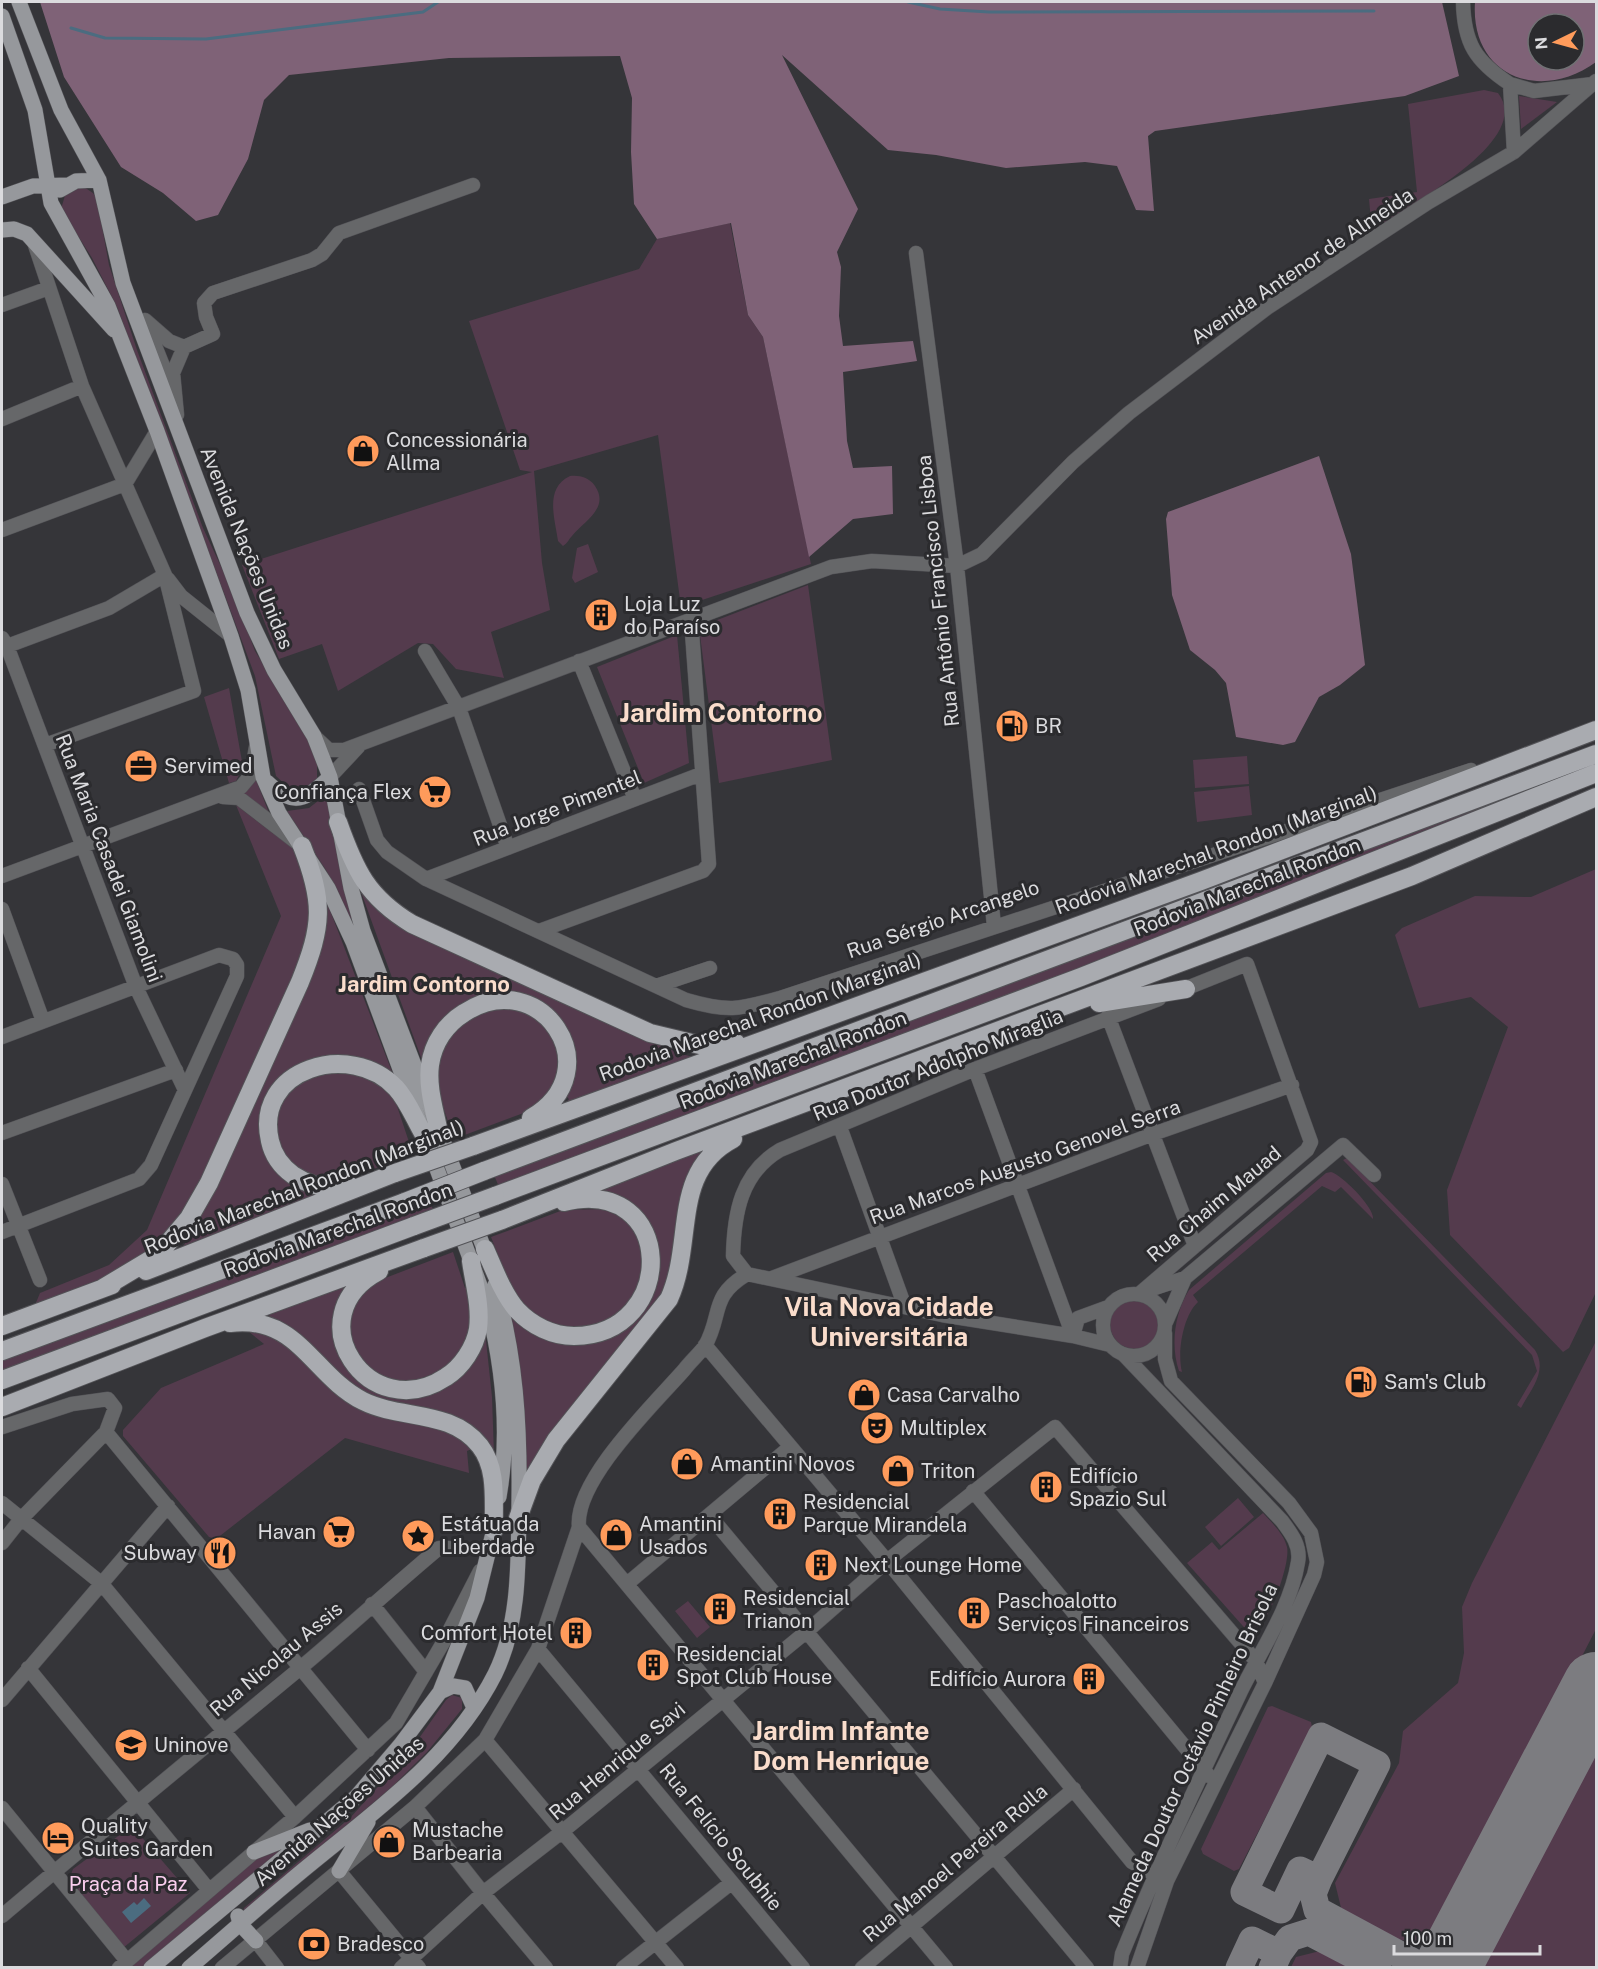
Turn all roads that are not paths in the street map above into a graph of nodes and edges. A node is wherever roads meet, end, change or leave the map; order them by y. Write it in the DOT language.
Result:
graph roads {
  1 [pos="19,2"];
  2 [pos="1463,2"];
  3 [pos="2,16"];
  4 [pos="1595,82"];
  5 [pos="1510,84"];
  6 [pos="1514,152"];
  7 [pos="43,165"];
  8 [pos="99,180"];
  9 [pos="47,184"];
  10 [pos="68,185"];
  11 [pos="473,185"];
  12 [pos="2,197"];
  13 [pos="51,203"];
  14 [pos="2,230"];
  15 [pos="34,242"];
  16 [pos="916,253"];
  17 [pos="123,283"];
  18 [pos="49,288"];
  19 [pos="2,304"];
  20 [pos="145,320"];
  21 [pos="121,338"];
  22 [pos="184,347"];
  23 [pos="82,386"];
  24 [pos="173,391"];
  25 [pos="2,419"];
  26 [pos="157,431"];
  27 [pos="180,438"];
  28 [pos="125,484"];
  29 [pos="2,530"];
  30 [pos="957,566"];
  31 [pos="165,575"];
  32 [pos="691,619"];
  33 [pos="231,636"];
  34 [pos="3,644"];
  35 [pos="425,651"];
  36 [pos="579,661"];
  37 [pos="459,708"];
  38 [pos="1596,730"];
  39 [pos="314,736"];
  40 [pos="256,742"];
  41 [pos="361,744"];
  42 [pos="45,745"];
  43 [pos="1535,753"];
  44 [pos="1596,754"];
  45 [pos="1596,773"];
  46 [pos="701,774"];
  47 [pos="263,777"];
  48 [pos="330,777"];
  49 [pos="359,789"];
  50 [pos="1596,796"];
  51 [pos="214,798"];
  52 [pos="635,799"];
  53 [pos="338,822"];
  54 [pos="83,845"];
  55 [pos="302,846"];
  56 [pos="508,848"];
  57 [pos="2,876"];
  58 [pos="426,879"];
  59 [pos="2,909"];
  60 [pos="994,926"];
  61 [pos="539,931"];
  62 [pos="710,968"];
  63 [pos="656,986"];
  64 [pos="135,987"];
  65 [pos="1186,988"];
  66 [pos="1056,1011"];
  67 [pos="1108,1016"];
  68 [pos="43,1021"];
  69 [pos="776,1035"];
  70 [pos="2,1037"];
  71 [pos="975,1069"];
  72 [pos="176,1070"];
  73 [pos="1292,1085"];
  74 [pos="185,1090"];
  75 [pos="782,1113"];
  76 [pos="840,1127"];
  77 [pos="2,1133"];
  78 [pos="432,1134"];
  79 [pos="1154,1134"];
  80 [pos="493,1139"];
  81 [pos="1374,1175"];
  82 [pos="390,1176"];
  83 [pos="2,1184"];
  84 [pos="1017,1185"];
  85 [pos="524,1211"];
  86 [pos="18,1226"];
  87 [pos="2,1232"];
  88 [pos="880,1236"];
  89 [pos="1195,1246"];
  90 [pos="422,1249"];
  91 [pos="478,1255"];
  92 [pos="747,1274"];
  93 [pos="772,1278"];
  94 [pos="1185,1278"];
  95 [pos="40,1280"];
  96 [pos="103,1288"];
  97 [pos="1138,1294"];
  98 [pos="905,1307"];
  99 [pos="1108,1307"];
  100 [pos="2,1326"];
  101 [pos="1165,1327"];
  102 [pos="205,1328"];
  103 [pos="1073,1336"];
  104 [pos="705,1345"];
  105 [pos="1110,1345"];
  106 [pos="2,1352"];
  107 [pos="1124,1355"];
  108 [pos="2,1380"];
  109 [pos="2,1407"];
  110 [pos="2,1427"];
  111 [pos="106,1432"];
  112 [pos="790,1447"];
  113 [pos="973,1491"];
  114 [pos="2,1503"];
  115 [pos="168,1506"];
  116 [pos="710,1516"];
  117 [pos="518,1518"];
  118 [pos="21,1519"];
  119 [pos="579,1527"];
  120 [pos="494,1530"];
  121 [pos="2,1543"];
  122 [pos="444,1548"];
  123 [pos="489,1553"];
  124 [pos="887,1561"];
  125 [pos="101,1583"];
  126 [pos="628,1583"];
  127 [pos="372,1604"];
  128 [pos="806,1632"];
  129 [pos="1268,1640"];
  130 [pos="1241,1644"];
  131 [pos="538,1649"];
  132 [pos="1256,1661"];
  133 [pos="28,1668"];
  134 [pos="299,1669"];
  135 [pos="426,1672"];
  136 [pos="1265,1683"];
  137 [pos="440,1692"];
  138 [pos="723,1698"];
  139 [pos="2,1700"];
  140 [pos="474,1708"];
  141 [pos="223,1730"];
  142 [pos="485,1740"];
  143 [pos="368,1750"];
  144 [pos="639,1768"];
  145 [pos="1203,1771"];
  146 [pos="1216,1782"];
  147 [pos="1074,1789"];
  148 [pos="136,1802"];
  149 [pos="415,1807"];
  150 [pos="2,1808"];
  151 [pos="373,1814"];
  152 [pos="296,1817"];
  153 [pos="321,1826"];
  154 [pos="563,1831"];
  155 [pos="254,1852"];
  156 [pos="1166,1853"];
  157 [pos="995,1857"];
  158 [pos="1132,1862"];
  159 [pos="276,1866"];
  160 [pos="339,1871"];
  161 [pos="54,1872"];
  162 [pos="1161,1878"];
  163 [pos="731,1883"];
  164 [pos="209,1890"];
  165 [pos="483,1893"];
  166 [pos="2,1916"];
  167 [pos="240,1924"];
  168 [pos="910,1925"];
  169 [pos="256,1941"];
  170 [pos="655,1941"];
  171 [pos="1121,1961"];
  172 [pos="123,1964"];
  173 [pos="411,1965"];
  174 [pos="1138,1965"];
  175 [pos="151,1968"];
  176 [pos="189,1968"];
  177 [pos="222,1968"];
  178 [pos="277,1968"];
  179 [pos="546,1968"];
  180 [pos="624,1968"];
  181 [pos="677,1968"];
  182 [pos="803,1968"];
  183 [pos="862,1968"];
  184 [pos="946,1968"];
  185 [pos="1087,1968"];
  1 -- 8 [label="main road, Avenida Nações Unidas"];
  2 -- 5 [label="street"];
  3 -- 7 [label="main road, Avenida Nações Unidas"];
  4 -- 5 [label="street"];
  4 -- 6 [label="street, Avenida Antenor de Almeida"];
  5 -- 6 [label="street"];
  6 -- 30 [label="street, Avenida Antenor de Almeida"];
  7 -- 9 [label="main road, Avenida Nações Unidas"];
  7 -- 12 [label="main road"];
  8 -- 10 [label="main road"];
  8 -- 17 [label="main road, Avenida Nações Unidas"];
  9 -- 10 [label="main road"];
  9 -- 12 [label="main road"];
  9 -- 13 [label="main road, Avenida Nações Unidas"];
  10 -- 13 [label="main road"];
  11 -- 22 [label="street"];
  13 -- 21 [label="main road, Avenida Nações Unidas"];
  14 -- 15 [label="main road"];
  15 -- 18 [label="street"];
  15 -- 21 [label="main road"];
  16 -- 30 [label="street, Rua Antônio Francisco Lisboa"];
  17 -- 20 [label="street"];
  17 -- 27 [label="main road, Avenida Nações Unidas"];
  18 -- 19 [label="street"];
  18 -- 23 [label="street"];
  20 -- 22 [label="street"];
  20 -- 24 [label="street"];
  21 -- 26 [label="main road, Avenida Nações Unidas"];
  22 -- 24 [label="street"];
  23 -- 25 [label="street"];
  23 -- 28 [label="street"];
  24 -- 27 [label="street"];
  26 -- 28 [label="street"];
  26 -- 33 [label="main road, Avenida Nações Unidas"];
  27 -- 39 [label="main road, Avenida Nações Unidas"];
  28 -- 29 [label="street"];
  28 -- 31 [label="street"];
  30 -- 32 [label="street"];
  30 -- 60 [label="street, Rua Antônio Francisco Lisboa"];
  31 -- 33 [label="street"];
  31 -- 34 [label="street"];
  31 -- 42 [label="street"];
  32 -- 36 [label="street"];
  32 -- 46 [label="street"];
  33 -- 40 [label="main road, Avenida Nações Unidas"];
  34 -- 42 [label="street, Rua Maria Casadei Giamolini"];
  35 -- 37 [label="street"];
  36 -- 37 [label="street"];
  36 -- 52 [label="street"];
  37 -- 41 [label="street"];
  37 -- 56 [label="street"];
  38 -- 43 [label="highway, Rua Sérgio Arcangelo"];
  39 -- 41 [label="street"];
  39 -- 48 [label="main road, Avenida Nações Unidas"];
  40 -- 47 [label="main road, Avenida Nações Unidas"];
  40 -- 51 [label="street"];
  41 -- 48 [label="street"];
  42 -- 54 [label="street, Rua Maria Casadei Giamolini"];
  43 -- 60 [label="street, Rua Sérgio Arcangelo"];
  43 -- 69 [label="highway, Rodovia Marechal Rondon (Marginal)"];
  44 -- 106 [label="highway, Rodovia Marechal Rondon, bridge"];
  45 -- 108 [label="highway, Rodovia Marechal Rondon, bridge"];
  46 -- 52 [label="street, Rua Jorge Pimentel"];
  46 -- 61 [label="street"];
  47 -- 48 [label="main road"];
  47 -- 55 [label="main road, Avenida Nações Unidas"];
  48 -- 53 [label="main road, Avenida Nações Unidas"];
  49 -- 58 [label="street, Rua Sérgio Arcangelo"];
  50 -- 66 [label="highway"];
  51 -- 54 [label="street"];
  51 -- 55 [label="street"];
  52 -- 56 [label="street, Rua Jorge Pimentel"];
  53 -- 69 [label="highway"];
  53 -- 78 [label="main road, Avenida Nações Unidas"];
  54 -- 57 [label="street"];
  54 -- 64 [label="street, Rua Maria Casadei Giamolini"];
  55 -- 78 [label="main road, Avenida Nações Unidas"];
  55 -- 96 [label="highway"];
  56 -- 58 [label="street, Rua Jorge Pimentel"];
  58 -- 61 [label="street, Rua Sérgio Arcangelo"];
  59 -- 68 [label="street"];
  60 -- 63 [label="street, Rua Sérgio Arcangelo"];
  61 -- 63 [label="street, Rua Sérgio Arcangelo"];
  62 -- 63 [label="street"];
  64 -- 68 [label="street"];
  64 -- 72 [label="street, Rua Maria Casadei Giamolini"];
  64 -- 74 [label="street"];
  65 -- 66 [label="highway"];
  65 -- 67 [label="street, Rua Doutor Adolpho Miraglia"];
  65 -- 73 [label="street, Rua Doutor Adolpho Miraglia"];
  66 -- 75 [label="highway"];
  67 -- 71 [label="street, Rua Doutor Adolpho Miraglia"];
  67 -- 79 [label="street"];
  68 -- 70 [label="street"];
  69 -- 80 [label="highway, Rodovia Marechal Rondon (Marginal)"];
  71 -- 76 [label="street, Rua Doutor Adolpho Miraglia"];
  71 -- 84 [label="street"];
  72 -- 74 [label="street, Rua Maria Casadei Giamolini"];
  72 -- 77 [label="street"];
  73 -- 79 [label="street, Rua Marcos Augusto Genovel Serra"];
  73 -- 89 [label="street, Rua Chaim Mauad"];
  74 -- 86 [label="street"];
  75 -- 85 [label="highway"];
  75 -- 117 [label="highway"];
  76 -- 88 [label="street"];
  76 -- 92 [label="street, Rua Doutor Adolpho Miraglia"];
  78 -- 80 [label="highway"];
  78 -- 82 [label="highway"];
  78 -- 91 [label="main road, Avenida Nações Unidas"];
  79 -- 84 [label="street, Rua Marcos Augusto Genovel Serra"];
  79 -- 89 [label="street"];
  80 -- 82 [label="highway, Rodovia Marechal Rondon (Marginal), bridge"];
  81 -- 94 [label="street"];
  82 -- 96 [label="highway, Rodovia Marechal Rondon (Marginal)"];
  83 -- 86 [label="street"];
  84 -- 88 [label="street, Rua Marcos Augusto Genovel Serra"];
  84 -- 103 [label="street"];
  85 -- 90 [label="highway, bridge"];
  85 -- 91 [label="highway"];
  86 -- 87 [label="street"];
  86 -- 95 [label="street"];
  88 -- 93 [label="street, Rua Marcos Augusto Genovel Serra"];
  88 -- 98 [label="street"];
  89 -- 97 [label="street, Rua Chaim Mauad"];
  90 -- 91 [label="highway"];
  90 -- 102 [label="highway"];
  91 -- 117 [label="main road, Avenida Nações Unidas"];
  91 -- 120 [label="main road, Avenida Nações Unidas"];
  92 -- 93 [label="street"];
  92 -- 104 [label="street"];
  93 -- 98 [label="street"];
  94 -- 97 [label="street"];
  94 -- 101 [label="street"];
  96 -- 100 [label="highway, Rodovia Marechal Rondon (Marginal)"];
  97 -- 99 [label="street"];
  97 -- 101 [label="street"];
  98 -- 103 [label="street"];
  99 -- 103 [label="street"];
  99 -- 105 [label="street"];
  101 -- 107 [label="street"];
  101 -- 136 [label="street, Alameda Doutor Octávio Pinheiro Brisola"];
  102 -- 109 [label="highway"];
  102 -- 120 [label="highway"];
  103 -- 105 [label="street"];
  104 -- 112 [label="street"];
  104 -- 119 [label="street"];
  105 -- 107 [label="street"];
  107 -- 129 [label="street, Alameda Doutor Octávio Pinheiro Brisola"];
  110 -- 111 [label="street"];
  111 -- 115 [label="street"];
  111 -- 118 [label="street"];
  112 -- 116 [label="street"];
  112 -- 124 [label="street"];
  113 -- 124 [label="street, Rua Henrique Savi"];
  113 -- 130 [label="street, Rua Henrique Savi"];
  113 -- 145 [label="street"];
  114 -- 118 [label="street"];
  115 -- 125 [label="street"];
  115 -- 134 [label="street"];
  116 -- 126 [label="street"];
  116 -- 128 [label="street"];
  117 -- 140 [label="main road, Avenida Nações Unidas"];
  118 -- 121 [label="street"];
  118 -- 125 [label="street"];
  119 -- 126 [label="street"];
  119 -- 131 [label="street"];
  120 -- 123 [label="main road, Avenida Nações Unidas"];
  122 -- 127 [label="street, Rua Nicolau Assis"];
  123 -- 135 [label="street, Avenida Nações Unidas"];
  123 -- 137 [label="main road, Avenida Nações Unidas"];
  124 -- 128 [label="street, Rua Henrique Savi"];
  124 -- 147 [label="street"];
  125 -- 133 [label="street"];
  125 -- 141 [label="street"];
  126 -- 138 [label="street"];
  127 -- 134 [label="street, Rua Nicolau Assis"];
  127 -- 135 [label="street"];
  128 -- 138 [label="street, Rua Henrique Savi"];
  128 -- 157 [label="street"];
  129 -- 130 [label="street"];
  129 -- 132 [label="street, Alameda Doutor Octávio Pinheiro Brisola"];
  130 -- 132 [label="street"];
  131 -- 142 [label="street"];
  131 -- 144 [label="street, Rua Felício Soubhie"];
  132 -- 136 [label="street"];
  132 -- 145 [label="street, Alameda Doutor Octávio Pinheiro Brisola"];
  133 -- 139 [label="street"];
  133 -- 148 [label="street"];
  134 -- 141 [label="street, Rua Nicolau Assis"];
  134 -- 143 [label="street"];
  135 -- 143 [label="street, Avenida Nações Unidas"];
  136 -- 146 [label="street, Alameda Doutor Octávio Pinheiro Brisola"];
  137 -- 140 [label="main road"];
  137 -- 153 [label="main road, Avenida Nações Unidas"];
  138 -- 144 [label="street, Rua Henrique Savi"];
  138 -- 168 [label="street"];
  140 -- 151 [label="main road, Avenida Nações Unidas"];
  141 -- 148 [label="street, Rua Nicolau Assis"];
  141 -- 152 [label="street"];
  142 -- 149 [label="street"];
  142 -- 154 [label="street"];
  143 -- 152 [label="street, Avenida Nações Unidas"];
  144 -- 154 [label="street, Rua Henrique Savi"];
  144 -- 163 [label="street, Rua Felício Soubhie"];
  145 -- 146 [label="street"];
  145 -- 156 [label="street, Alameda Doutor Octávio Pinheiro Brisola"];
  146 -- 162 [label="street, Alameda Doutor Octávio Pinheiro Brisola"];
  147 -- 157 [label="street, Rua Manoel Pereira Rolla"];
  147 -- 158 [label="street"];
  148 -- 161 [label="street, Rua Nicolau Assis"];
  148 -- 164 [label="street"];
  149 -- 160 [label="street"];
  149 -- 165 [label="street"];
  150 -- 161 [label="street"];
  151 -- 160 [label="main road"];
  151 -- 167 [label="main road, Avenida Nações Unidas"];
  152 -- 155 [label="street, Avenida Nações Unidas"];
  153 -- 155 [label="main road"];
  153 -- 159 [label="main road, Avenida Nações Unidas"];
  154 -- 165 [label="street, Rua Henrique Savi"];
  154 -- 170 [label="street"];
  155 -- 164 [label="street, Avenida Nações Unidas"];
  156 -- 158 [label="street"];
  156 -- 162 [label="street, Alameda Doutor Octávio Pinheiro Brisola"];
  157 -- 168 [label="street, Rua Manoel Pereira Rolla"];
  157 -- 185 [label="street"];
  158 -- 162 [label="street"];
  159 -- 167 [label="main road"];
  159 -- 175 [label="main road, Avenida Nações Unidas"];
  160 -- 169 [label="street"];
  160 -- 173 [label="street"];
  161 -- 166 [label="street, Rua Nicolau Assis"];
  161 -- 172 [label="street"];
  162 -- 171 [label="street, Alameda Doutor Octávio Pinheiro Brisola"];
  162 -- 174 [label="street, Alameda Doutor Octávio Pinheiro Brisola"];
  163 -- 170 [label="street"];
  163 -- 182 [label="street, Rua Felício Soubhie"];
  164 -- 172 [label="street, Avenida Nações Unidas"];
  165 -- 173 [label="street, Rua Henrique Savi"];
  165 -- 179 [label="street"];
  167 -- 169 [label="main road"];
  167 -- 176 [label="main road, Avenida Nações Unidas"];
  168 -- 183 [label="street, Rua Manoel Pereira Rolla"];
  168 -- 184 [label="street"];
  169 -- 177 [label="street"];
  169 -- 178 [label="street"];
  170 -- 180 [label="street"];
  170 -- 181 [label="street"];
  171 -- 174 [label="street"];
}
